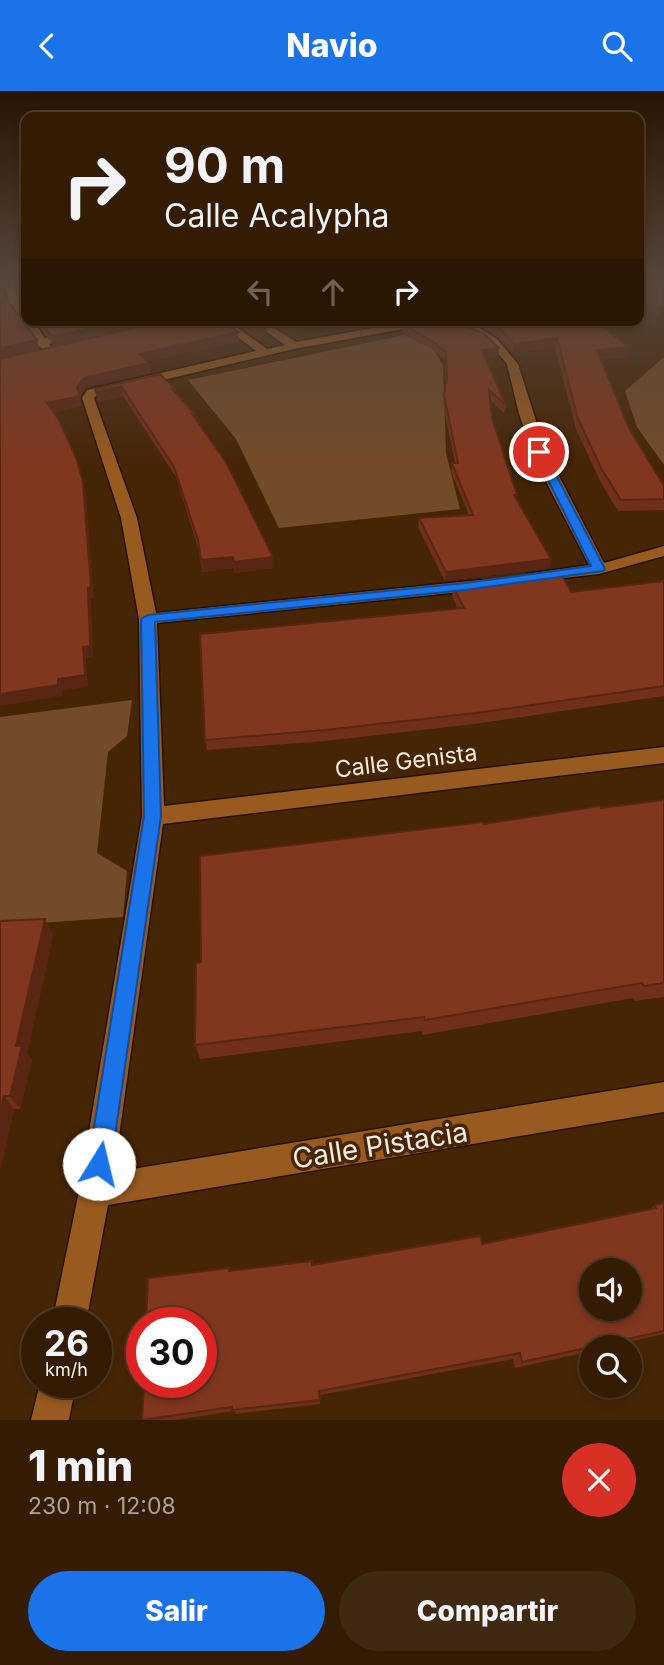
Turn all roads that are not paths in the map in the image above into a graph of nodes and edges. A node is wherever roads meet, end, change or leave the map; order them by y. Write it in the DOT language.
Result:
graph roads {
  1 [pos="36,343"];
  2 [pos="42,343"];
  3 [pos="252,343"];
  4 [pos="290,343"];
  5 [pos="310,343"];
  6 [pos="495,343"];
  7 [pos="87,344"];
  8 [pos="294,346"];
  9 [pos="0,351"];
  10 [pos="264,352"];
  11 [pos="51,353"];
  12 [pos="38,356"];
  13 [pos="664,551"];
  14 [pos="599,569"];
  15 [pos="519,579"];
  16 [pos="492,583"];
  17 [pos="148,619"];
  18 [pos="664,755"];
  19 [pos="153,816"];
  20 [pos="664,1097"];
  21 [pos="95,1191"];
  22 [pos="72,1307"];
  23 [pos="55,1398"];
  24 [pos="50,1420"];
  1 -- 9 [label="street"];
  2 -- 11 [label="street"];
  3 -- 10 [label="street"];
  4 -- 8 [label="street"];
  5 -- 8 [label="street"];
  6 -- 14 [label="street"];
  7 -- 11 [label="street"];
  8 -- 10 [label="street"];
  10 -- 17 [label="street"];
  11 -- 12 [label="street"];
  13 -- 14 [label="street"];
  14 -- 15 [label="street"];
  16 -- 17 [label="street"];
  17 -- 19 [label="street"];
  18 -- 19 [label="street, Calle Genista"];
  19 -- 21 [label="street"];
  20 -- 21 [label="street, Calle Pistacia"];
  21 -- 22 [label="street"];
  23 -- 24 [label="street"];
}
